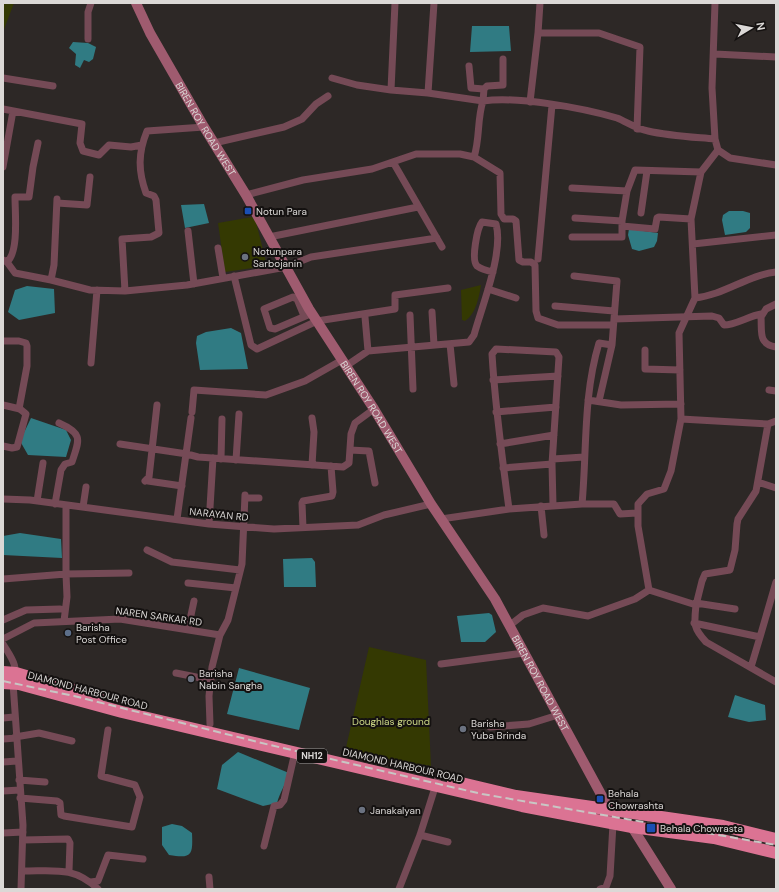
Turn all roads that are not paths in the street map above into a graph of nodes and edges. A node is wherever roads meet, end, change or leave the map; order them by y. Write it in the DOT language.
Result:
graph roads {
  1 [pos="91,3"];
  2 [pos="136,3"];
  3 [pos="394,3"];
  4 [pos="434,3"];
  5 [pos="540,3"];
  6 [pos="714,3"];
  7 [pos="538,33"];
  8 [pos="88,39"];
  9 [pos="714,54"];
  10 [pos="776,57"];
  11 [pos="502,59"];
  12 [pos="469,66"];
  13 [pos="3,78"];
  14 [pos="332,78"];
  15 [pos="53,86"];
  16 [pos="484,89"];
  17 [pos="391,90"];
  18 [pos="428,93"];
  19 [pos="328,96"];
  20 [pos="483,101"];
  21 [pos="530,102"];
  22 [pos="552,105"];
  23 [pos="3,109"];
  24 [pos="13,111"];
  25 [pos="204,127"];
  26 [pos="637,128"];
  27 [pos="715,139"];
  28 [pos="38,143"];
  29 [pos="214,143"];
  30 [pos="142,145"];
  31 [pos="718,150"];
  32 [pos="474,157"];
  33 [pos="393,162"];
  34 [pos="776,165"];
  35 [pos="3,167"];
  36 [pos="647,171"];
  37 [pos="701,172"];
  38 [pos="90,177"];
  39 [pos="572,188"];
  40 [pos="626,191"];
  41 [pos="246,195"];
  42 [pos="418,207"];
  43 [pos="640,213"];
  44 [pos="575,218"];
  45 [pos="691,219"];
  46 [pos="622,224"];
  47 [pos="188,231"];
  48 [pos="776,234"];
  49 [pos="269,237"];
  50 [pos="572,237"];
  51 [pos="437,238"];
  52 [pos="693,244"];
  53 [pos="442,247"];
  54 [pos="218,248"];
  55 [pos="538,259"];
  56 [pos="5,261"];
  57 [pos="286,267"];
  58 [pos="493,272"];
  59 [pos="776,272"];
  60 [pos="234,276"];
  61 [pos="574,276"];
  62 [pos="223,278"];
  63 [pos="51,280"];
  64 [pos="194,284"];
  65 [pos="448,288"];
  66 [pos="488,289"];
  67 [pos="97,290"];
  68 [pos="125,290"];
  69 [pos="516,298"];
  70 [pos="695,298"];
  71 [pos="776,304"];
  72 [pos="555,306"];
  73 [pos="614,311"];
  74 [pos="432,312"];
  75 [pos="761,314"];
  76 [pos="410,315"];
  77 [pos="311,316"];
  78 [pos="365,317"];
  79 [pos="687,317"];
  80 [pos="613,322"];
  81 [pos="3,341"];
  82 [pos="450,344"];
  83 [pos="434,345"];
  84 [pos="612,345"];
  85 [pos="412,347"];
  86 [pos="776,347"];
  87 [pos="645,350"];
  88 [pos="368,351"];
  89 [pos="91,363"];
  90 [pos="344,363"];
  91 [pos="680,370"];
  92 [pos="558,376"];
  93 [pos="493,380"];
  94 [pos="454,384"];
  95 [pos="413,389"];
  96 [pos="588,400"];
  97 [pos="599,400"];
  98 [pos="681,404"];
  99 [pos="3,405"];
  100 [pos="157,405"];
  101 [pos="556,407"];
  102 [pos="19,409"];
  103 [pos="374,409"];
  104 [pos="496,412"];
  105 [pos="239,414"];
  106 [pos="312,418"];
  107 [pos="222,419"];
  108 [pos="681,419"];
  109 [pos="776,421"];
  110 [pos="59,423"];
  111 [pos="768,424"];
  112 [pos="554,435"];
  113 [pos="120,444"];
  114 [pos="500,444"];
  115 [pos="3,446"];
  116 [pos="152,449"];
  117 [pos="350,450"];
  118 [pos="187,454"];
  119 [pos="584,456"];
  120 [pos="217,458"];
  121 [pos="236,460"];
  122 [pos="552,461"];
  123 [pos="43,463"];
  124 [pos="312,465"];
  125 [pos="331,466"];
  126 [pos="503,468"];
  127 [pos="758,482"];
  128 [pos="375,483"];
  129 [pos="182,486"];
  130 [pos="86,487"];
  131 [pos="776,488"];
  132 [pos="259,498"];
  133 [pos="3,499"];
  134 [pos="37,501"];
  135 [pos="55,504"];
  136 [pos="431,504"];
  137 [pos="582,504"];
  138 [pos="66,505"];
  139 [pos="553,505"];
  140 [pos="541,506"];
  141 [pos="83,507"];
  142 [pos="509,509"];
  143 [pos="637,513"];
  144 [pos="441,518"];
  145 [pos="178,519"];
  146 [pos="209,524"];
  147 [pos="243,526"];
  148 [pos="303,528"];
  149 [pos="544,535"];
  150 [pos="147,550"];
  151 [pos="240,570"];
  152 [pos="129,573"];
  153 [pos="66,574"];
  154 [pos="3,579"];
  155 [pos="776,582"];
  156 [pos="188,583"];
  157 [pos="236,588"];
  158 [pos="649,590"];
  159 [pos="194,601"];
  160 [pos="696,604"];
  161 [pos="60,609"];
  162 [pos="735,609"];
  163 [pos="3,620"];
  164 [pos="64,621"];
  165 [pos="694,623"];
  166 [pos="509,626"];
  167 [pos="188,629"];
  168 [pos="220,635"];
  169 [pos="760,637"];
  170 [pos="3,639"];
  171 [pos="3,644"];
  172 [pos="524,653"];
  173 [pos="441,664"];
  174 [pos="751,668"];
  175 [pos="3,672"];
  176 [pos="176,673"];
  177 [pos="11,680"];
  178 [pos="210,680"];
  179 [pos="776,682"];
  180 [pos="77,695"];
  181 [pos="558,716"];
  182 [pos="14,717"];
  183 [pos="3,718"];
  184 [pos="210,724"];
  185 [pos="490,727"];
  186 [pos="108,730"];
  187 [pos="16,738"];
  188 [pos="3,739"];
  189 [pos="72,741"];
  190 [pos="295,752"];
  191 [pos="17,761"];
  192 [pos="3,762"];
  193 [pos="19,780"];
  194 [pos="45,782"];
  195 [pos="438,782"];
  196 [pos="3,791"];
  197 [pos="20,794"];
  198 [pos="530,803"];
  199 [pos="609,809"];
  200 [pos="613,824"];
  201 [pos="632,827"];
  202 [pos="23,832"];
  203 [pos="3,833"];
  204 [pos="420,835"];
  205 [pos="776,839"];
  206 [pos="23,840"];
  207 [pos="448,842"];
  208 [pos="264,846"];
  209 [pos="776,853"];
  210 [pos="143,859"];
  211 [pos="68,871"];
  212 [pos="23,872"];
  213 [pos="209,877"];
  214 [pos="91,882"];
  215 [pos="21,889"];
  216 [pos="98,889"];
  217 [pos="210,889"];
  218 [pos="399,889"];
  219 [pos="600,889"];
  220 [pos="671,889"];
  1 -- 8 [label="street"];
  2 -- 25 [label="main road, BIREN ROY ROAD WEST"];
  3 -- 17 [label="street"];
  4 -- 18 [label="street"];
  5 -- 7 [label="street"];
  6 -- 9 [label="street"];
  7 -- 21 [label="street"];
  7 -- 26 [label="street"];
  9 -- 10 [label="street"];
  9 -- 27 [label="street"];
  11 -- 16 [label="street"];
  12 -- 16 [label="street"];
  13 -- 15 [label="street"];
  14 -- 17 [label="street"];
  16 -- 20 [label="street"];
  17 -- 18 [label="street"];
  18 -- 20 [label="street"];
  19 -- 29 [label="street"];
  20 -- 21 [label="street"];
  20 -- 32 [label="street"];
  21 -- 22 [label="street"];
  22 -- 26 [label="street"];
  22 -- 55 [label="street"];
  23 -- 24 [label="street"];
  24 -- 30 [label="street"];
  24 -- 35 [label="street"];
  25 -- 29 [label="main road, BIREN ROY ROAD WEST"];
  25 -- 30 [label="street"];
  26 -- 27 [label="street"];
  27 -- 31 [label="street"];
  28 -- 56 [label="street"];
  29 -- 41 [label="main road, BIREN ROY ROAD WEST"];
  30 -- 68 [label="street"];
  31 -- 34 [label="street"];
  31 -- 37 [label="street"];
  32 -- 33 [label="street"];
  32 -- 80 [label="street"];
  33 -- 41 [label="street"];
  33 -- 42 [label="street"];
  36 -- 37 [label="street"];
  36 -- 40 [label="street"];
  36 -- 43 [label="street"];
  37 -- 45 [label="street"];
  38 -- 63 [label="street"];
  39 -- 40 [label="street"];
  40 -- 46 [label="street"];
  41 -- 49 [label="main road, BIREN ROY ROAD WEST"];
  42 -- 49 [label="street"];
  42 -- 51 [label="street"];
  44 -- 46 [label="street"];
  45 -- 46 [label="street"];
  45 -- 52 [label="street"];
  46 -- 50 [label="street"];
  47 -- 64 [label="street"];
  48 -- 52 [label="street"];
  49 -- 57 [label="main road, BIREN ROY ROAD WEST"];
  51 -- 53 [label="street"];
  51 -- 57 [label="street"];
  52 -- 70 [label="street"];
  54 -- 62 [label="street"];
  56 -- 63 [label="street"];
  57 -- 60 [label="street"];
  57 -- 77 [label="main road, BIREN ROY ROAD WEST"];
  58 -- 58 [label="street"];
  58 -- 66 [label="street"];
  59 -- 70 [label="street"];
  60 -- 62 [label="street"];
  60 -- 77 [label="street"];
  61 -- 73 [label="street"];
  62 -- 64 [label="street"];
  63 -- 67 [label="street"];
  64 -- 68 [label="street"];
  65 -- 77 [label="street"];
  66 -- 69 [label="street"];
  66 -- 82 [label="street"];
  67 -- 68 [label="street"];
  67 -- 89 [label="street"];
  70 -- 79 [label="street"];
  71 -- 75 [label="street"];
  72 -- 73 [label="street"];
  73 -- 80 [label="street"];
  74 -- 83 [label="street"];
  75 -- 79 [label="street"];
  75 -- 86 [label="street"];
  76 -- 85 [label="street"];
  77 -- 77 [label="street"];
  77 -- 90 [label="main road, BIREN ROY ROAD WEST"];
  78 -- 88 [label="street"];
  79 -- 80 [label="street"];
  79 -- 91 [label="street"];
  80 -- 84 [label="street"];
  81 -- 102 [label="street"];
  82 -- 83 [label="street"];
  82 -- 94 [label="street"];
  83 -- 85 [label="street"];
  84 -- 96 [label="street"];
  84 -- 97 [label="street"];
  85 -- 88 [label="street"];
  85 -- 95 [label="street"];
  87 -- 91 [label="street"];
  88 -- 90 [label="street"];
  90 -- 103 [label="main road, BIREN ROY ROAD WEST"];
  90 -- 118 [label="street"];
  91 -- 98 [label="street"];
  92 -- 93 [label="street"];
  92 -- 93 [label="street"];
  92 -- 101 [label="street"];
  93 -- 104 [label="street"];
  96 -- 97 [label="street"];
  96 -- 119 [label="street"];
  97 -- 98 [label="street"];
  98 -- 108 [label="street"];
  99 -- 102 [label="street"];
  100 -- 116 [label="street"];
  101 -- 104 [label="street"];
  101 -- 112 [label="street"];
  102 -- 115 [label="street"];
  103 -- 117 [label="street"];
  103 -- 136 [label="main road, BIREN ROY ROAD WEST"];
  104 -- 114 [label="street"];
  105 -- 121 [label="street"];
  106 -- 124 [label="street"];
  107 -- 120 [label="street"];
  108 -- 111 [label="street"];
  108 -- 143 [label="street"];
  109 -- 111 [label="street"];
  110 -- 135 [label="street"];
  111 -- 127 [label="street"];
  112 -- 114 [label="street"];
  112 -- 122 [label="street"];
  113 -- 116 [label="street"];
  114 -- 126 [label="street"];
  116 -- 118 [label="street"];
  116 -- 129 [label="street"];
  117 -- 125 [label="street"];
  117 -- 128 [label="street"];
  118 -- 120 [label="street"];
  118 -- 129 [label="street"];
  119 -- 122 [label="street"];
  119 -- 137 [label="street"];
  120 -- 121 [label="street"];
  120 -- 146 [label="street"];
  121 -- 124 [label="street"];
  122 -- 126 [label="street"];
  122 -- 139 [label="street"];
  123 -- 134 [label="street"];
  124 -- 125 [label="street"];
  125 -- 148 [label="street"];
  126 -- 142 [label="street"];
  127 -- 131 [label="street"];
  127 -- 160 [label="street"];
  129 -- 145 [label="street"];
  130 -- 141 [label="street"];
  132 -- 147 [label="street"];
  133 -- 134 [label="street, NARAYAN RD"];
  134 -- 135 [label="street, NARAYAN RD"];
  135 -- 138 [label="street, NARAYAN RD"];
  136 -- 144 [label="main road, BIREN ROY ROAD WEST"];
  136 -- 148 [label="street, NARAYAN RD"];
  137 -- 139 [label="street"];
  137 -- 143 [label="street"];
  138 -- 141 [label="street, NARAYAN RD"];
  138 -- 153 [label="street"];
  139 -- 140 [label="street"];
  140 -- 142 [label="street"];
  140 -- 149 [label="street"];
  141 -- 145 [label="street, NARAYAN RD"];
  142 -- 144 [label="street"];
  143 -- 158 [label="street"];
  144 -- 166 [label="main road, BIREN ROY ROAD WEST"];
  145 -- 146 [label="street, NARAYAN RD"];
  146 -- 147 [label="street, NARAYAN RD"];
  147 -- 148 [label="street, NARAYAN RD"];
  147 -- 151 [label="street"];
  150 -- 151 [label="street"];
  151 -- 157 [label="street"];
  152 -- 153 [label="street"];
  153 -- 154 [label="street"];
  153 -- 164 [label="street"];
  155 -- 169 [label="street"];
  156 -- 157 [label="street"];
  157 -- 168 [label="street"];
  158 -- 160 [label="street"];
  158 -- 166 [label="street"];
  159 -- 167 [label="street"];
  160 -- 162 [label="street"];
  160 -- 165 [label="street"];
  161 -- 163 [label="street"];
  164 -- 167 [label="street, NAREN SARKAR RD"];
  164 -- 170 [label="street, NAREN SARKAR RD"];
  165 -- 169 [label="street"];
  165 -- 174 [label="street"];
  166 -- 172 [label="main road, BIREN ROY ROAD WEST"];
  167 -- 168 [label="street, NAREN SARKAR RD"];
  168 -- 178 [label="street"];
  169 -- 174 [label="street"];
  171 -- 177 [label="street"];
  172 -- 173 [label="street"];
  172 -- 181 [label="main road, BIREN ROY ROAD WEST"];
  174 -- 179 [label="street"];
  175 -- 177 [label="highway, DIAMOND HARBOUR ROAD / NH12"];
  176 -- 178 [label="street"];
  177 -- 180 [label="highway, DIAMOND HARBOUR ROAD / NH12"];
  177 -- 182 [label="street"];
  178 -- 184 [label="street"];
  180 -- 184 [label="highway, DIAMOND HARBOUR ROAD / NH12"];
  180 -- 190 [label="highway, DIAMOND HARBOUR ROAD / NH12"];
  181 -- 185 [label="street"];
  181 -- 199 [label="main road, BIREN ROY ROAD WEST"];
  182 -- 183 [label="street"];
  182 -- 187 [label="street"];
  184 -- 195 [label="highway, DIAMOND HARBOUR ROAD / NH12"];
  186 -- 197 [label="street"];
  187 -- 188 [label="street"];
  187 -- 189 [label="street"];
  187 -- 191 [label="street"];
  190 -- 195 [label="highway, DIAMOND HARBOUR ROAD / NH12"];
  190 -- 208 [label="street"];
  191 -- 192 [label="street"];
  191 -- 193 [label="street"];
  193 -- 194 [label="street"];
  193 -- 197 [label="street"];
  195 -- 198 [label="highway, DIAMOND HARBOUR ROAD / NH12"];
  195 -- 204 [label="street"];
  196 -- 197 [label="street"];
  197 -- 202 [label="street"];
  198 -- 199 [label="highway, DIAMOND HARBOUR ROAD / NH12"];
  198 -- 200 [label="highway, DIAMOND HARBOUR ROAD / NH12"];
  199 -- 200 [label="main road, BIREN ROY ROAD WEST"];
  199 -- 205 [label="highway, DIAMOND HARBOUR ROAD / NH12"];
  200 -- 201 [label="highway, DIAMOND HARBOUR ROAD / NH12"];
  200 -- 219 [label="street"];
  201 -- 209 [label="highway, DIAMOND HARBOUR ROAD / NH12"];
  201 -- 220 [label="main road"];
  202 -- 203 [label="street"];
  202 -- 206 [label="street"];
  204 -- 207 [label="street"];
  204 -- 218 [label="street"];
  206 -- 211 [label="street"];
  206 -- 212 [label="street"];
  210 -- 214 [label="street"];
  211 -- 212 [label="street"];
  211 -- 214 [label="street"];
  212 -- 215 [label="street"];
  213 -- 217 [label="street"];
  214 -- 216 [label="street"];
}
